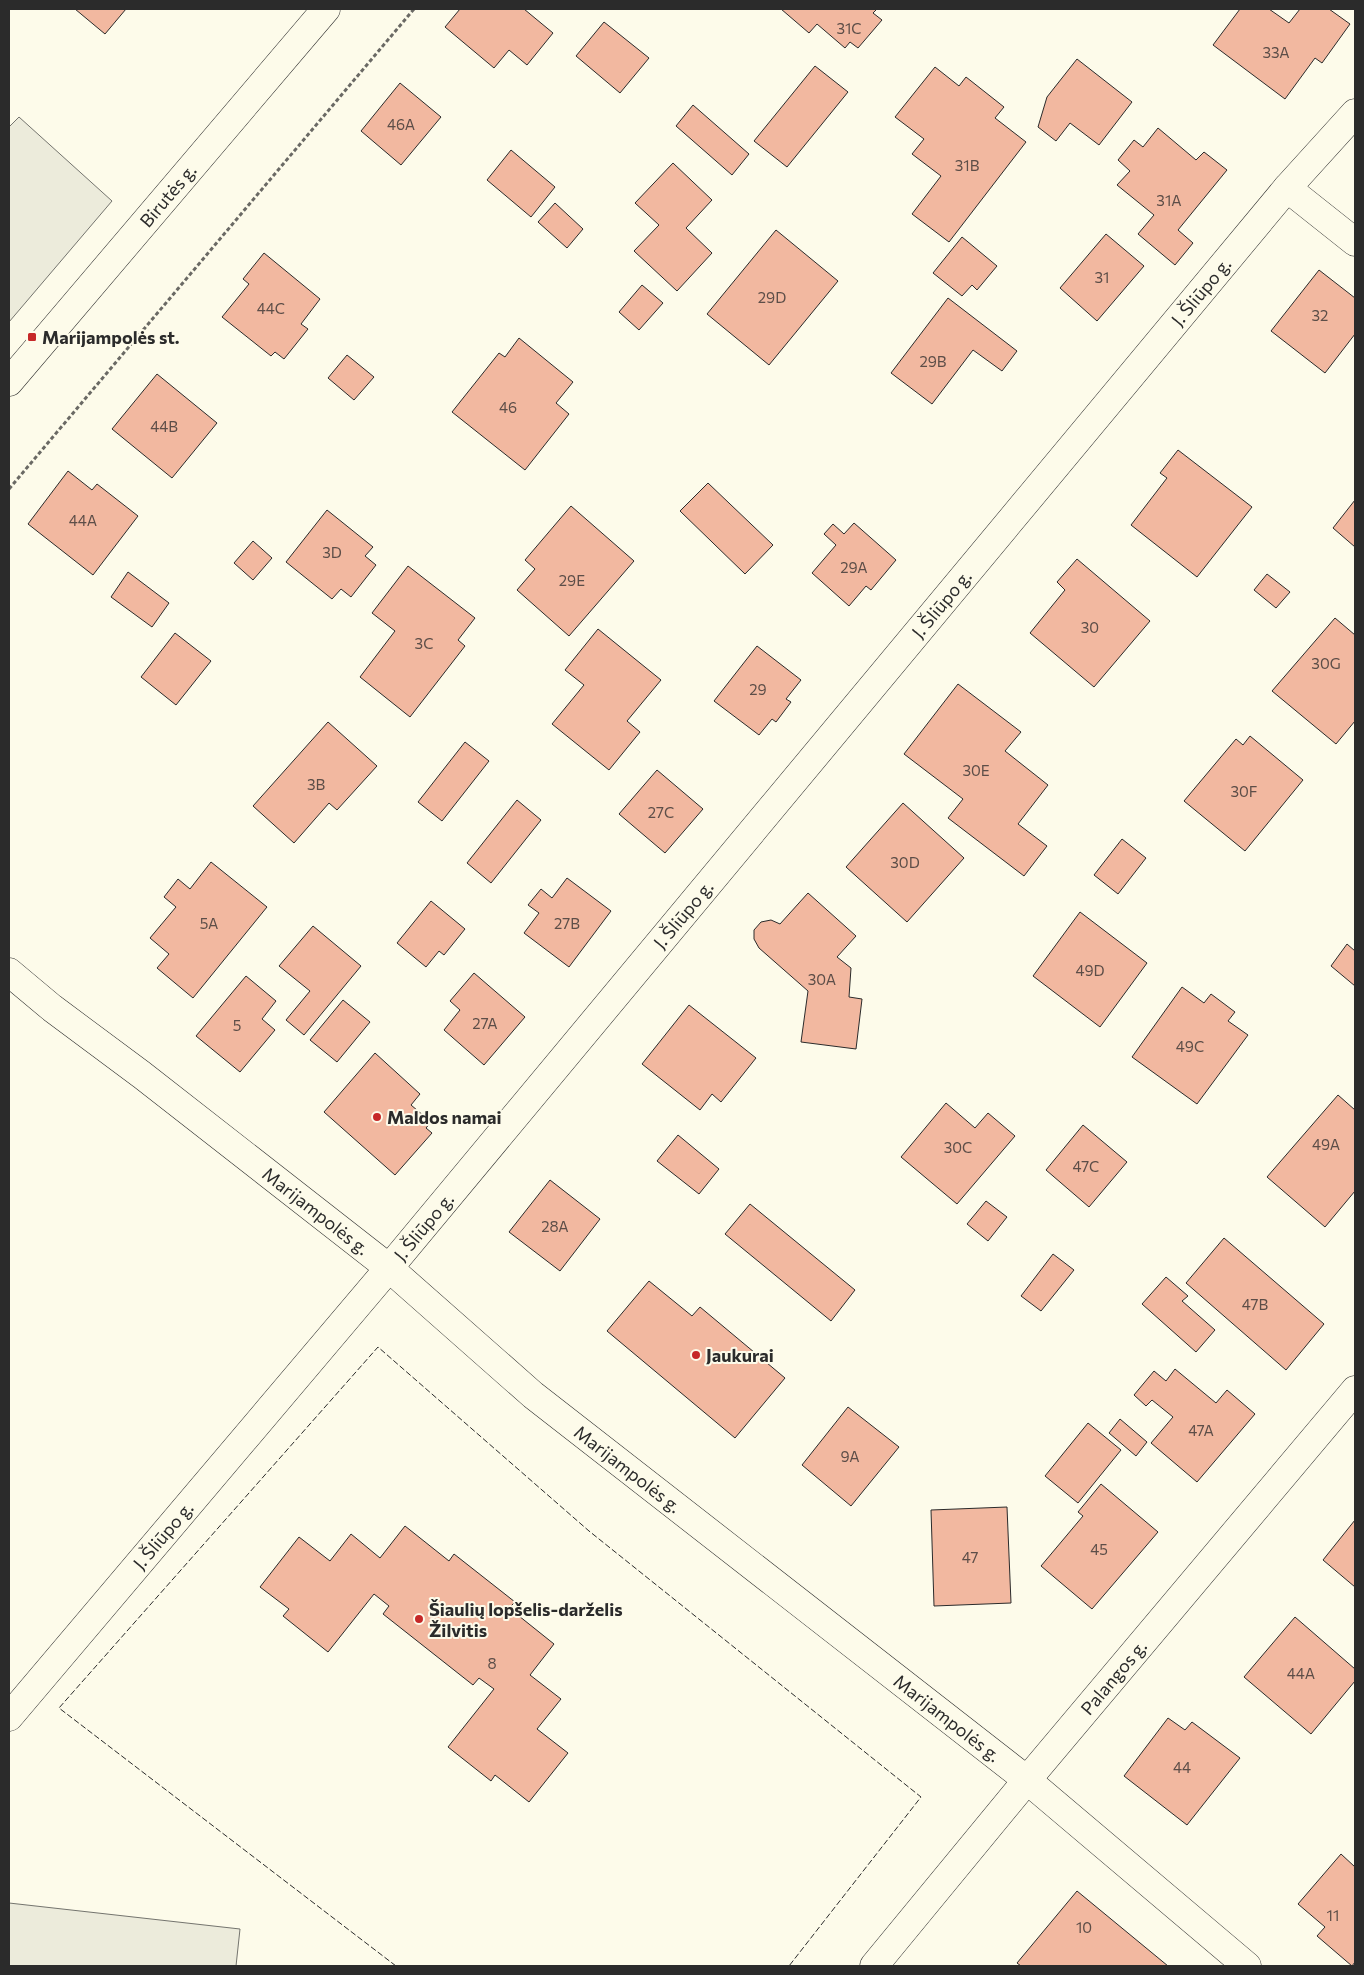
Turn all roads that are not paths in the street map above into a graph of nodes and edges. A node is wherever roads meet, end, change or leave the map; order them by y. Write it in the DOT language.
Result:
graph roads {
  1 [pos="326,9"];
  2 [pos="1355,113"];
  3 [pos="1287,188"];
  4 [pos="1355,242"];
  5 [pos="9,382"];
  6 [pos="9,972"];
  7 [pos="389,1268"];
  8 [pos="1355,1390"];
  9 [pos="9,1717"];
  10 [pos="1028,1780"];
  11 [pos="874,1966"];
  12 [pos="1247,1966"];
  1 -- 5 [label="street, Birutės g."];
  2 -- 3 [label="street, J. Šliūpo g."];
  3 -- 4 [label="street"];
  3 -- 7 [label="street, J. Šliūpo g."];
  6 -- 7 [label="street, Marijampolės g."];
  7 -- 9 [label="street, J. Šliūpo g."];
  7 -- 10 [label="street, Marijampolės g."];
  8 -- 10 [label="street, Palangos g."];
  10 -- 11 [label="street, Palangos g."];
  10 -- 12 [label="street, Marijampolės g."];
}
